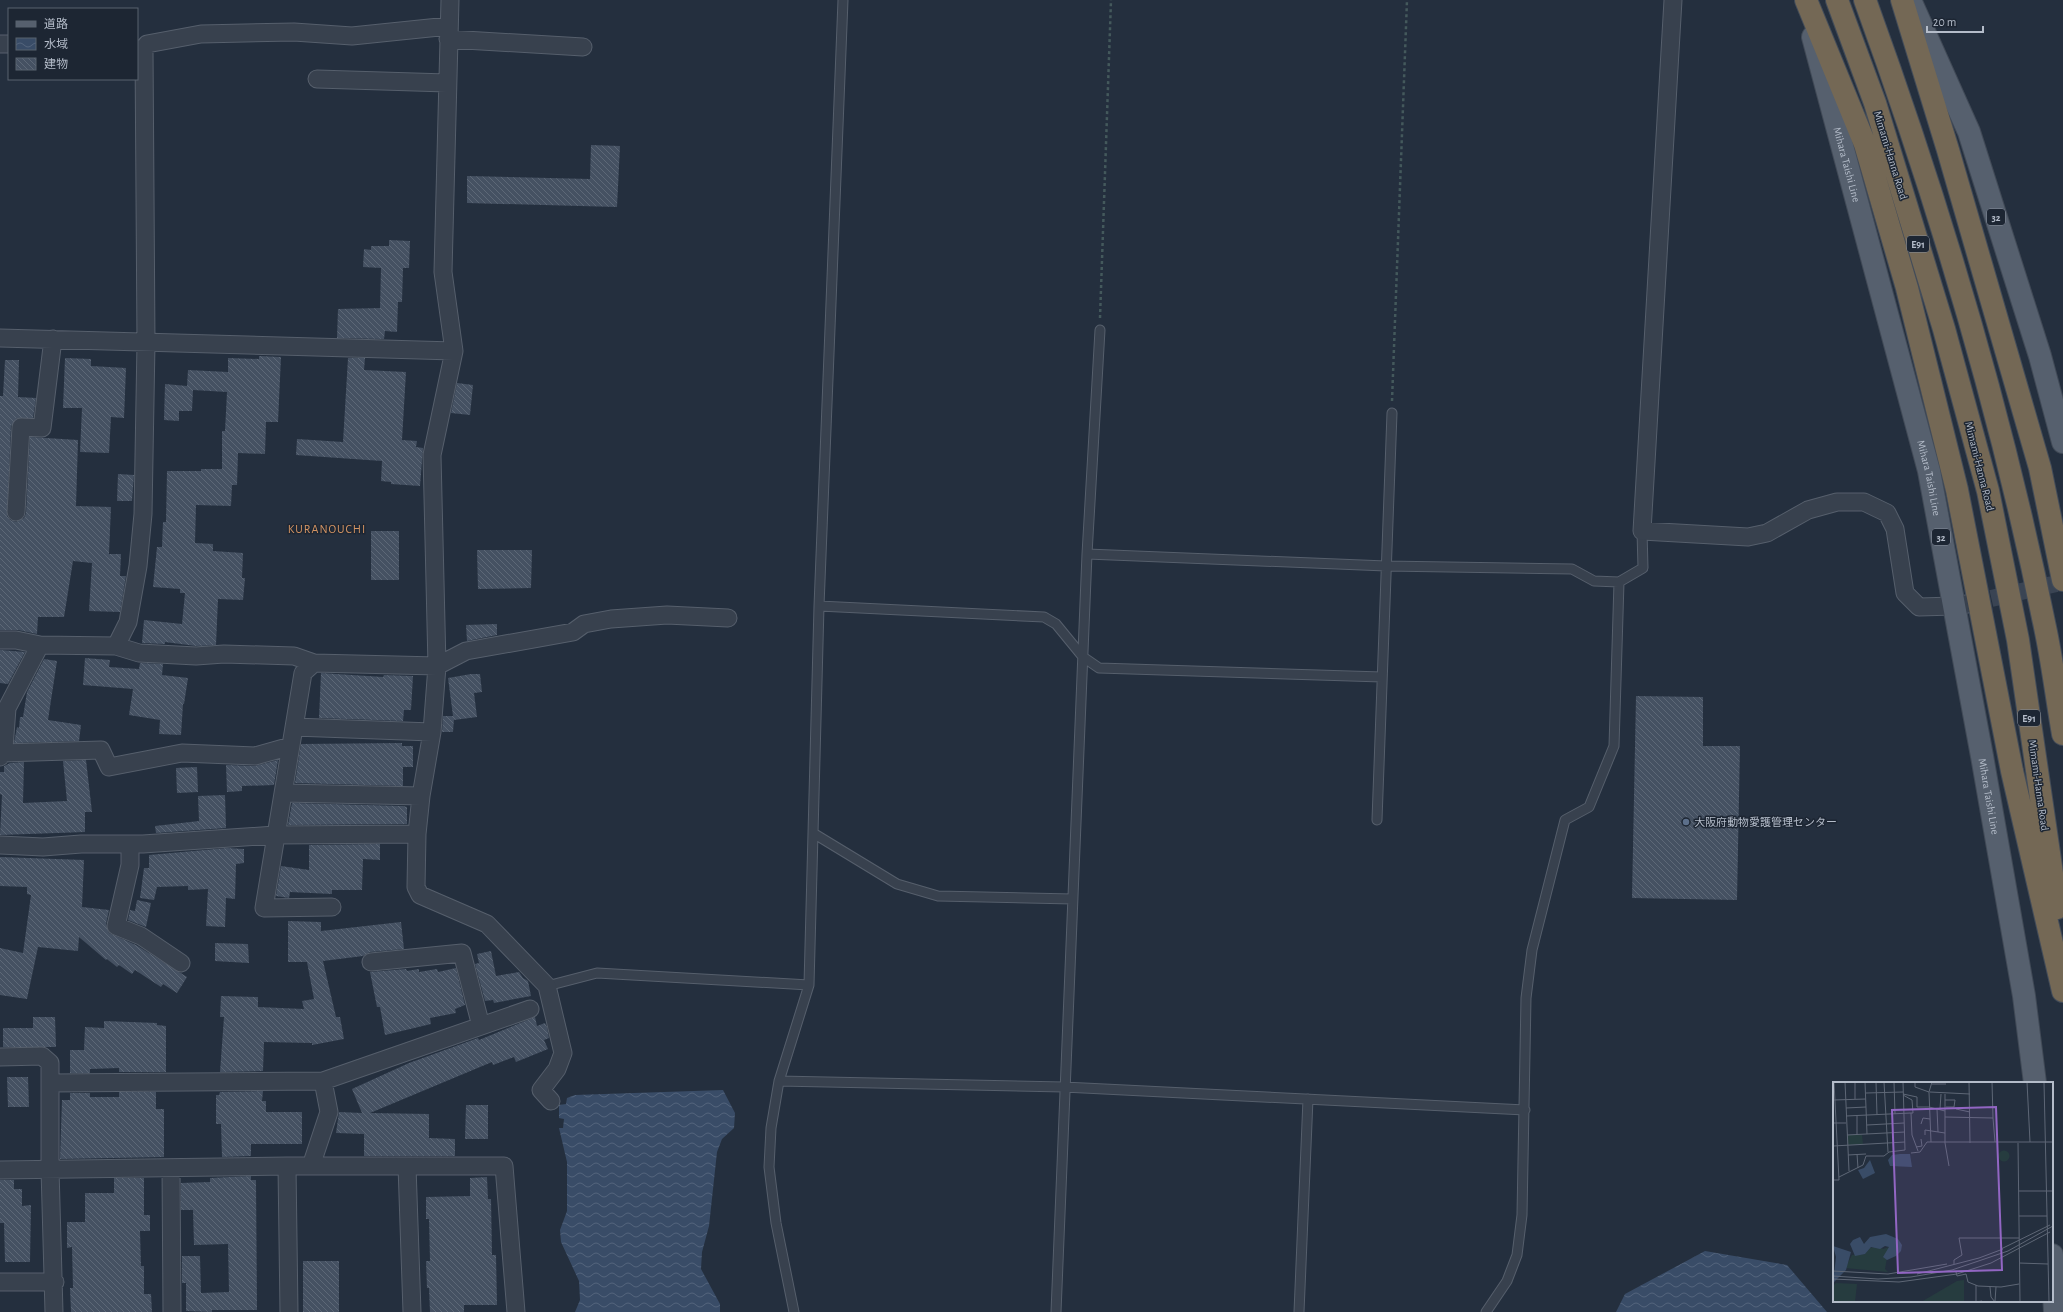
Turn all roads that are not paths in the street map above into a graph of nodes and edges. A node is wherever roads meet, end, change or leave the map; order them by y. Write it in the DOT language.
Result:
graph roads {
  1 [pos="450,0"];
  2 [pos="842,0"];
  3 [pos="1673,0"];
  4 [pos="1805,0"];
  5 [pos="1837,0"];
  6 [pos="1865,0"];
  7 [pos="1902,0"];
  8 [pos="1910,0"];
  9 [pos="449,33"];
  10 [pos="583,47"];
  11 [pos="140,49"];
  12 [pos="317,79"];
  13 [pos="447,83"];
  14 [pos="1100,330"];
  15 [pos="0,338"];
  16 [pos="53,339"];
  17 [pos="146,343"];
  18 [pos="454,351"];
  19 [pos="1392,413"];
  20 [pos="2063,442"];
  21 [pos="16,512"];
  22 [pos="1642,531"];
  23 [pos="1087,554"];
  24 [pos="1386,566"];
  25 [pos="2063,580"];
  26 [pos="1619,582"];
  27 [pos="1960,605"];
  28 [pos="819,606"];
  29 [pos="728,618"];
  30 [pos="0,640"];
  31 [pos="40,645"];
  32 [pos="116,646"];
  33 [pos="1083,657"];
  34 [pos="314,663"];
  35 [pos="437,666"];
  36 [pos="1382,677"];
  37 [pos="3,713"];
  38 [pos="294,727"];
  39 [pos="432,732"];
  40 [pos="2063,734"];
  41 [pos="291,746"];
  42 [pos="1,755"];
  43 [pos="283,793"];
  44 [pos="421,796"];
  45 [pos="1377,820"];
  46 [pos="813,833"];
  47 [pos="417,834"];
  48 [pos="275,835"];
  49 [pos="130,844"];
  50 [pos="0,846"];
  51 [pos="1073,899"];
  52 [pos="332,907"];
  53 [pos="2063,947"];
  54 [pos="371,962"];
  55 [pos="181,963"];
  56 [pos="810,984"];
  57 [pos="547,986"];
  58 [pos="2063,991"];
  59 [pos="530,1010"];
  60 [pos="481,1026"];
  61 [pos="0,1057"];
  62 [pos="323,1081"];
  63 [pos="779,1082"];
  64 [pos="2035,1082"];
  65 [pos="50,1083"];
  66 [pos="1064,1087"];
  67 [pos="1308,1099"];
  68 [pos="551,1101"];
  69 [pos="1525,1110"];
  70 [pos="288,1166"];
  71 [pos="311,1166"];
  72 [pos="406,1166"];
  73 [pos="170,1168"];
  74 [pos="50,1169"];
  75 [pos="0,1170"];
  76 [pos="2053,1274"];
  77 [pos="0,1282"];
  78 [pos="54,1282"];
  79 [pos="54,1312"];
  80 [pos="172,1312"];
  81 [pos="289,1312"];
  82 [pos="412,1312"];
  83 [pos="516,1312"];
  84 [pos="794,1312"];
  85 [pos="1056,1312"];
  86 [pos="1299,1312"];
  87 [pos="1486,1312"];
  88 [pos="2055,1312"];
  1 -- 9 [label="street"];
  2 -- 28 [label="lane"];
  3 -- 22 [label="street"];
  4 -- 27 [label="main road, Mihara Taishi Line / 32"];
  4 -- 58 [label="highway"];
  5 -- 53 [label="highway, Mimami-Hanna Road / E91"];
  6 -- 40 [label="highway, E91"];
  7 -- 25 [label="highway"];
  8 -- 20 [label="main road, 32"];
  9 -- 10 [label="street"];
  9 -- 11 [label="street"];
  9 -- 13 [label="street"];
  11 -- 17 [label="street"];
  12 -- 13 [label="street"];
  13 -- 18 [label="street"];
  14 -- 23 [label="lane"];
  15 -- 16 [label="street"];
  16 -- 17 [label="street"];
  16 -- 21 [label="street"];
  17 -- 18 [label="street"];
  17 -- 32 [label="street"];
  18 -- 35 [label="street"];
  19 -- 24 [label="lane"];
  22 -- 26 [label="lane"];
  22 -- 27 [label="street"];
  23 -- 24 [label="lane"];
  23 -- 33 [label="lane"];
  24 -- 26 [label="lane"];
  24 -- 36 [label="lane"];
  26 -- 69 [label="lane"];
  27 -- 64 [label="main road, Mihara Taishi Line / 32"];
  28 -- 33 [label="lane"];
  28 -- 46 [label="lane"];
  29 -- 35 [label="street"];
  30 -- 31 [label="street"];
  31 -- 32 [label="street"];
  31 -- 37 [label="street"];
  32 -- 34 [label="street"];
  33 -- 36 [label="lane"];
  33 -- 51 [label="lane"];
  34 -- 35 [label="street"];
  34 -- 38 [label="street"];
  35 -- 39 [label="street"];
  36 -- 45 [label="lane"];
  37 -- 42 [label="street"];
  38 -- 39 [label="street"];
  38 -- 41 [label="street"];
  39 -- 44 [label="street"];
  41 -- 42 [label="street"];
  41 -- 43 [label="street"];
  43 -- 44 [label="street"];
  43 -- 48 [label="street"];
  44 -- 47 [label="street"];
  46 -- 51 [label="lane"];
  46 -- 56 [label="lane"];
  47 -- 48 [label="street"];
  47 -- 57 [label="street"];
  48 -- 49 [label="street"];
  48 -- 52 [label="street"];
  49 -- 50 [label="street"];
  49 -- 55 [label="street"];
  51 -- 66 [label="lane"];
  54 -- 60 [label="street"];
  56 -- 57 [label="lane"];
  56 -- 63 [label="lane"];
  57 -- 68 [label="street"];
  59 -- 60 [label="street"];
  60 -- 62 [label="street"];
  61 -- 65 [label="street"];
  62 -- 65 [label="street"];
  62 -- 71 [label="street"];
  63 -- 66 [label="lane"];
  63 -- 84 [label="lane"];
  65 -- 74 [label="street"];
  66 -- 67 [label="lane"];
  66 -- 85 [label="lane"];
  67 -- 69 [label="lane"];
  67 -- 86 [label="lane"];
  69 -- 87 [label="lane"];
  70 -- 71 [label="street"];
  70 -- 73 [label="street"];
  70 -- 81 [label="street"];
  71 -- 72 [label="street"];
  72 -- 82 [label="street"];
  72 -- 83 [label="street"];
  73 -- 74 [label="street"];
  73 -- 80 [label="street"];
  74 -- 75 [label="street"];
  74 -- 78 [label="street"];
  76 -- 88 [label="main road"];
  77 -- 78 [label="street"];
  78 -- 79 [label="street"];
}
